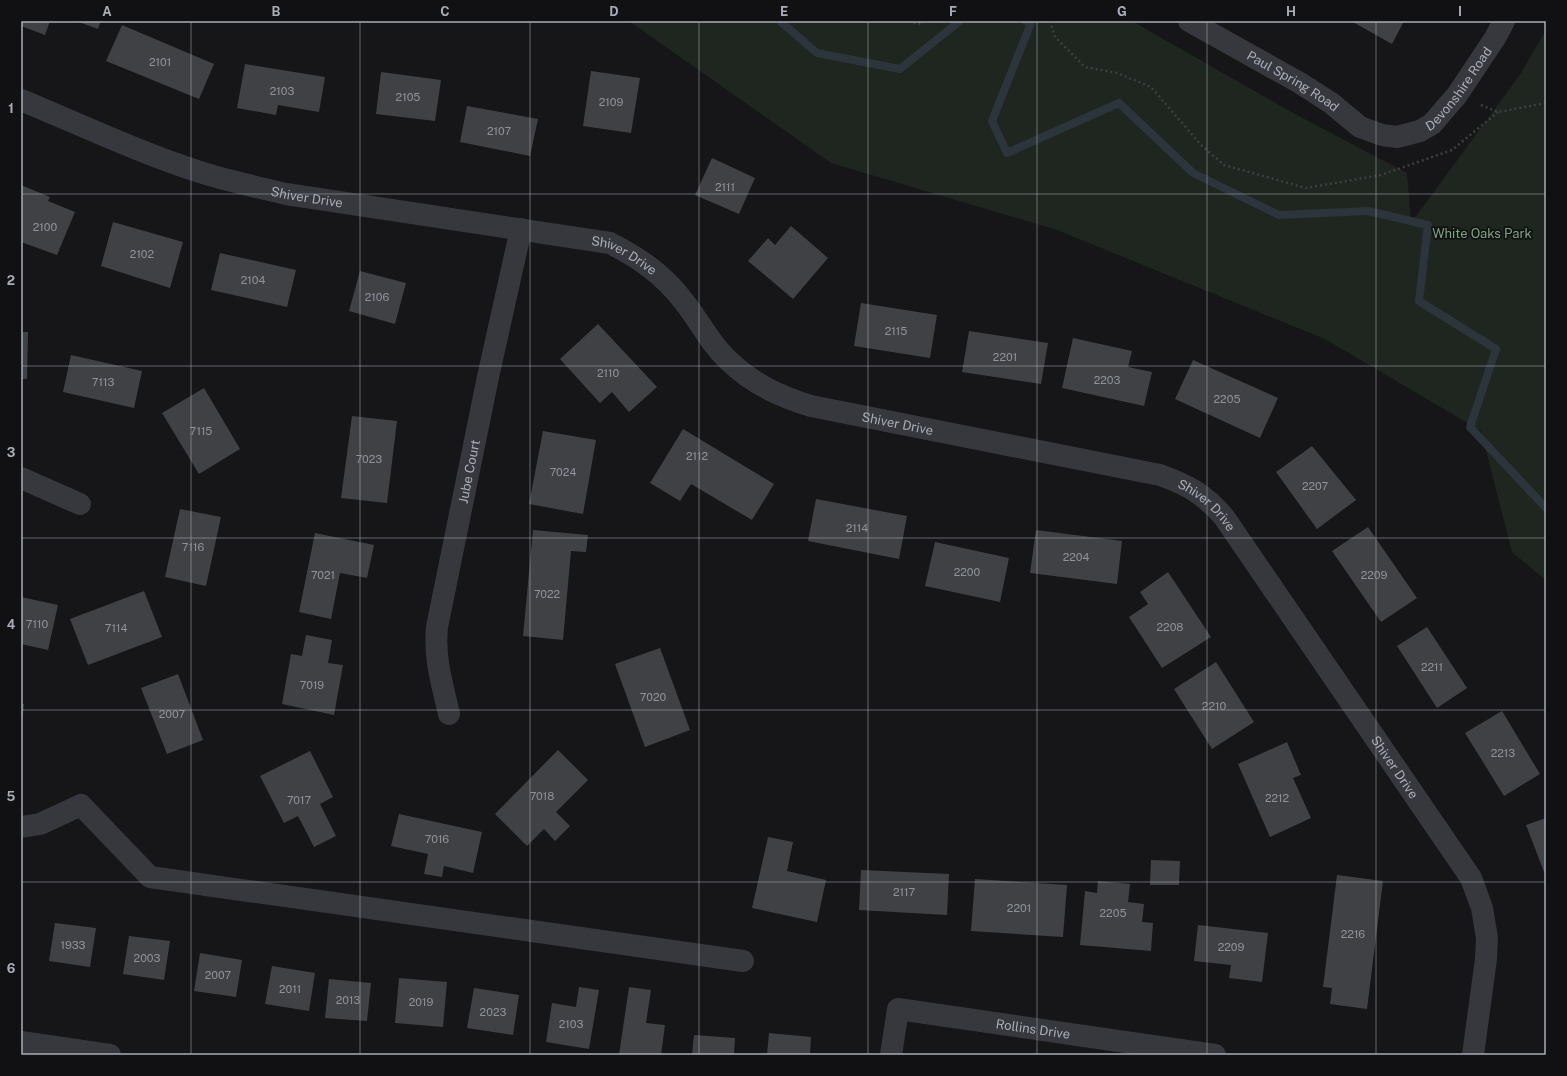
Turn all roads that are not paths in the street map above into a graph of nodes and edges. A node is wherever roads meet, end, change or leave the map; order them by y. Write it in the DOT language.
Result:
graph roads {
  1 [pos="1189,21"];
  2 [pos="1504,21"];
  3 [pos="21,100"];
  4 [pos="1398,137"];
  5 [pos="521,229"];
  6 [pos="21,478"];
  7 [pos="80,504"];
  8 [pos="449,714"];
  9 [pos="21,827"];
  10 [pos="743,961"];
  11 [pos="21,1042"];
  12 [pos="48,1050"];
  13 [pos="110,1055"];
  14 [pos="891,1055"];
  15 [pos="1215,1055"];
  16 [pos="1473,1055"];
  1 -- 4 [label="street, Paul Spring Road"];
  2 -- 4 [label="street, Devonshire Road"];
  3 -- 5 [label="street, Shiver Drive"];
  5 -- 8 [label="street, Jube Court"];
  5 -- 16 [label="street, Shiver Drive"];
  6 -- 7 [label="street"];
  9 -- 10 [label="street"];
  11 -- 12 [label="street"];
  12 -- 13 [label="street"];
  14 -- 15 [label="street, Rollins Drive"];
}
